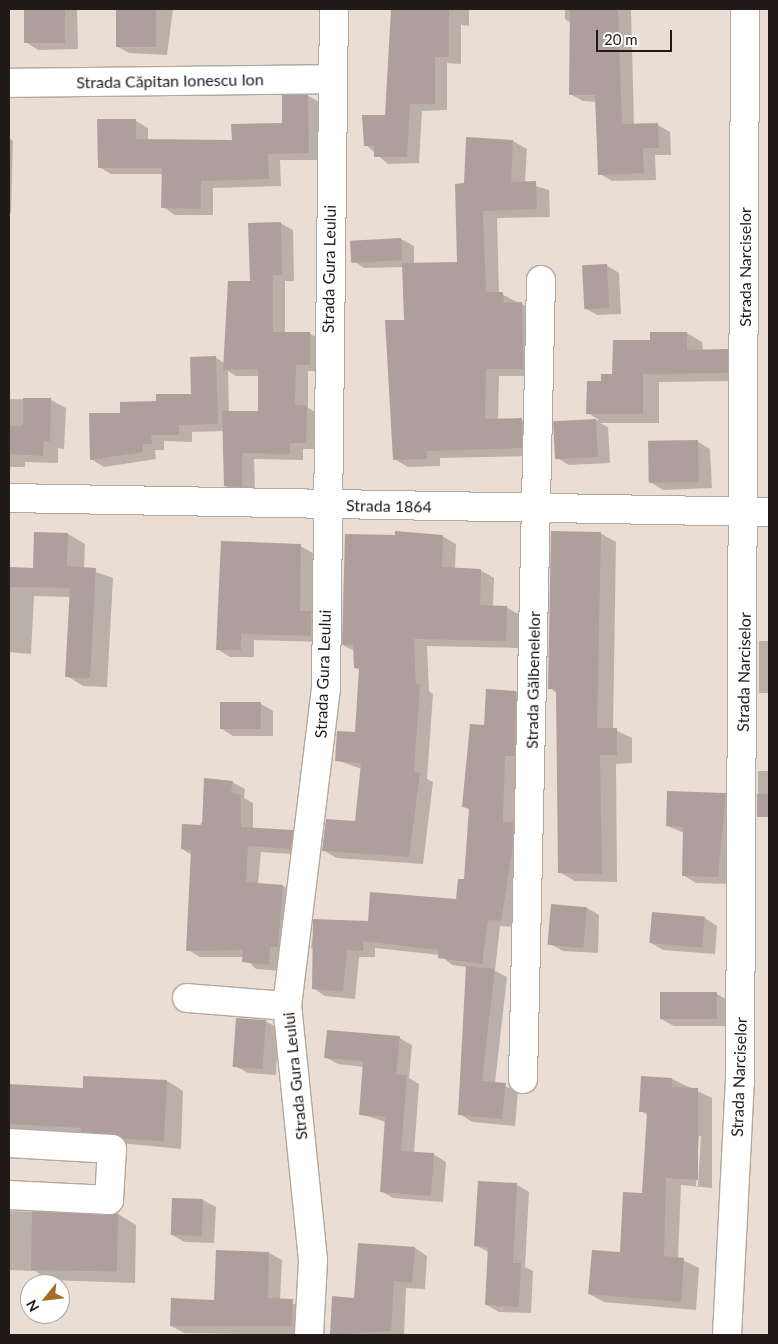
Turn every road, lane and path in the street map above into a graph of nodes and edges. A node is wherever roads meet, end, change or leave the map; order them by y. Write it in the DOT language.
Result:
graph roads {
  1 [pos="334,9"];
  2 [pos="745,9"];
  3 [pos="332,79"];
  4 [pos="9,83"];
  5 [pos="540,280"];
  6 [pos="9,498"];
  7 [pos="326,505"];
  8 [pos="536,509"];
  9 [pos="758,512"];
  10 [pos="187,998"];
  11 [pos="287,1006"];
  12 [pos="523,1079"];
  13 [pos="9,1143"];
  14 [pos="9,1195"];
  15 [pos="309,1335"];
  16 [pos="727,1335"];
  1 -- 3 [label="street, Strada Gura Leului"];
  2 -- 9 [label="street, Strada Narciselor"];
  3 -- 4 [label="street, Strada Căpitan Ionescu Ion"];
  3 -- 7 [label="street, Strada Gura Leului"];
  5 -- 8 [label="street, Strada Gălbenelelor"];
  6 -- 7 [label="street, Strada 1864"];
  7 -- 8 [label="street, Strada 1864"];
  7 -- 11 [label="street, Strada Gura Leului"];
  8 -- 9 [label="street, Strada 1864"];
  8 -- 12 [label="street, Strada Gălbenelelor"];
  9 -- 16 [label="street, Strada Narciselor"];
  10 -- 11 [label="street"];
  11 -- 15 [label="street, Strada Gura Leului"];
  13 -- 14 [label="street"];
}
